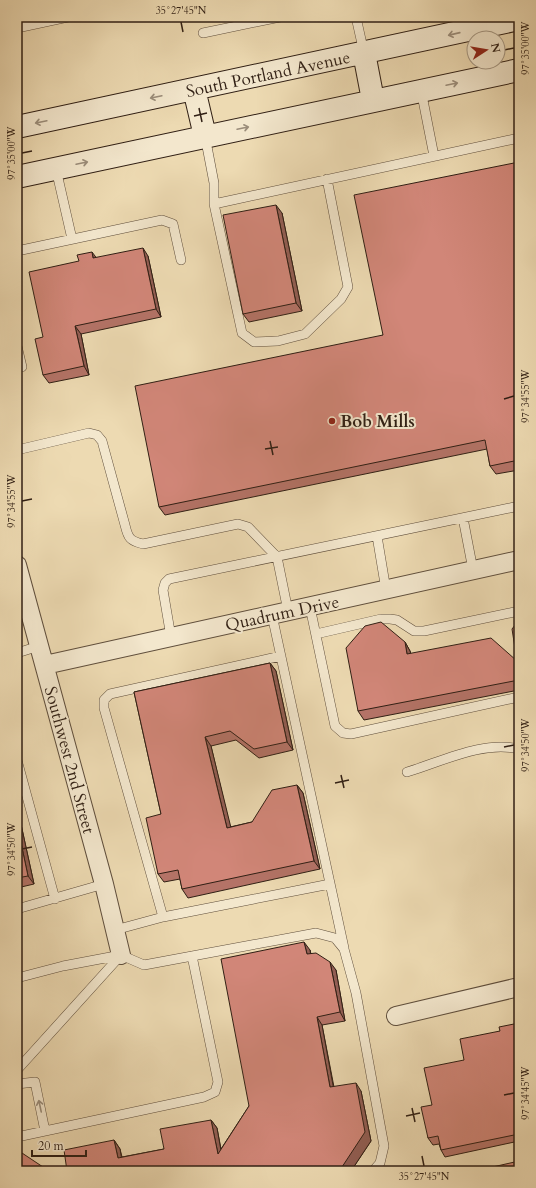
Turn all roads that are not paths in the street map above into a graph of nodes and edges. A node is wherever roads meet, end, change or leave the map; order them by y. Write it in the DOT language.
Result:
graph roads {
  1 [pos="68,17"];
  2 [pos="280,17"];
  3 [pos="356,17"];
  4 [pos="519,19"];
  5 [pos="17,28"];
  6 [pos="203,33"];
  7 [pos="364,54"];
  8 [pos="519,70"];
  9 [pos="194,89"];
  10 [pos="421,90"];
  11 [pos="373,100"];
  12 [pos="17,127"];
  13 [pos="205,136"];
  14 [pos="519,138"];
  15 [pos="434,156"];
  16 [pos="56,168"];
  17 [pos="17,177"];
  18 [pos="327,179"];
  19 [pos="214,204"];
  20 [pos="72,239"];
  21 [pos="17,251"];
  22 [pos="181,260"];
  23 [pos="17,346"];
  24 [pos="22,367"];
  25 [pos="17,450"];
  26 [pos="519,506"];
  27 [pos="463,518"];
  28 [pos="376,536"];
  29 [pos="277,557"];
  30 [pos="519,560"];
  31 [pos="17,565"];
  32 [pos="473,570"];
  33 [pos="386,590"];
  34 [pos="310,606"];
  35 [pos="519,611"];
  36 [pos="280,613"];
  37 [pos="316,634"];
  38 [pos="172,637"];
  39 [pos="39,646"];
  40 [pos="17,653"];
  41 [pos="281,656"];
  42 [pos="45,665"];
  43 [pos="519,697"];
  44 [pos="519,750"];
  45 [pos="17,760"];
  46 [pos="407,772"];
  47 [pos="104,884"];
  48 [pos="330,884"];
  49 [pos="55,899"];
  50 [pos="17,909"];
  51 [pos="162,917"];
  52 [pos="115,930"];
  53 [pos="344,949"];
  54 [pos="121,955"];
  55 [pos="192,956"];
  56 [pos="17,978"];
  57 [pos="519,987"];
  58 [pos="396,1016"];
  59 [pos="17,1070"];
  60 [pos="17,1084"];
  61 [pos="45,1131"];
  62 [pos="17,1136"];
  63 [pos="373,1171"];
  1 -- 5 [label="lane"];
  2 -- 6 [label="lane"];
  3 -- 7 [label="lane"];
  4 -- 7 [label="main road, South Portland Avenue, one-way"];
  7 -- 9 [label="main road, South Portland Avenue"];
  7 -- 11 [label="main road"];
  10 -- 8 [label="main road, one-way"];
  9 -- 12 [label="main road, South Portland Avenue, one-way"];
  9 -- 13 [label="main road"];
  10 -- 11 [label="main road"];
  10 -- 15 [label="lane"];
  13 -- 11 [label="main road, one-way"];
  16 -- 13 [label="main road, one-way"];
  13 -- 19 [label="lane"];
  14 -- 15 [label="lane"];
  15 -- 18 [label="lane"];
  16 -- 17 [label="main road"];
  16 -- 20 [label="lane"];
  18 -- 19 [label="lane"];
  18 -- 19 [label="lane"];
  20 -- 21 [label="lane"];
  20 -- 22 [label="lane"];
  23 -- 24 [label="lane"];
  25 -- 29 [label="lane"];
  26 -- 27 [label="lane"];
  27 -- 28 [label="lane"];
  27 -- 32 [label="lane"];
  28 -- 29 [label="lane"];
  28 -- 33 [label="lane"];
  29 -- 36 [label="lane"];
  29 -- 38 [label="lane"];
  30 -- 32 [label="street, Quadrum Drive"];
  31 -- 39 [label="street, Southwest 2nd Street"];
  32 -- 33 [label="street, Quadrum Drive"];
  33 -- 34 [label="street, Quadrum Drive"];
  34 -- 36 [label="street, Quadrum Drive"];
  34 -- 37 [label="lane"];
  35 -- 37 [label="lane"];
  36 -- 38 [label="street, Quadrum Drive"];
  36 -- 41 [label="lane"];
  37 -- 43 [label="lane"];
  38 -- 42 [label="street, Quadrum Drive"];
  39 -- 40 [label="lane"];
  39 -- 42 [label="street, Southwest 2nd Street"];
  41 -- 48 [label="lane"];
  41 -- 51 [label="lane"];
  42 -- 47 [label="street, Southwest 2nd Street"];
  44 -- 46 [label="lane"];
  45 -- 49 [label="lane"];
  47 -- 49 [label="lane"];
  47 -- 52 [label="street, Southwest 2nd Street"];
  48 -- 51 [label="lane"];
  48 -- 53 [label="lane"];
  49 -- 50 [label="lane"];
  51 -- 52 [label="lane"];
  52 -- 54 [label="street, Southwest 2nd Street"];
  53 -- 55 [label="lane"];
  53 -- 63 [label="lane"];
  54 -- 55 [label="lane"];
  54 -- 56 [label="lane"];
  54 -- 59 [label="lane"];
  55 -- 61 [label="lane"];
  57 -- 58 [label="street"];
  61 -- 60 [label="lane, one-way"];
  61 -- 62 [label="lane"];
}
